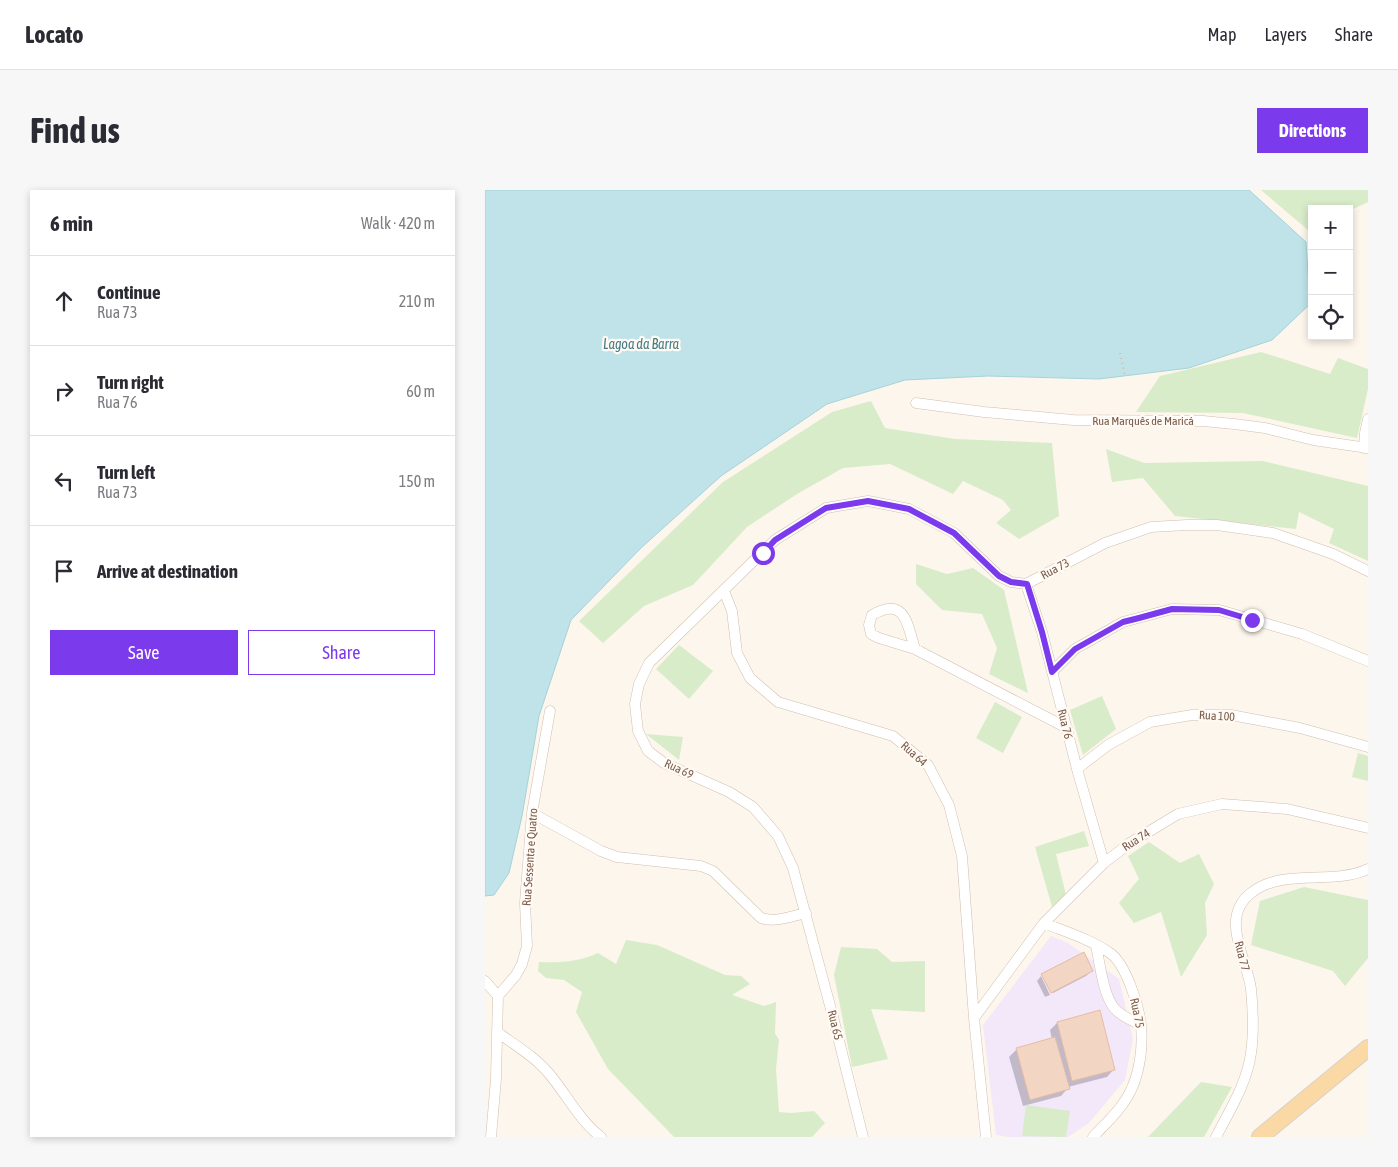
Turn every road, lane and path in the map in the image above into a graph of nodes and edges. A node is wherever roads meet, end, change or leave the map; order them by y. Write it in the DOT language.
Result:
graph roads {
  1 [pos="1120,353"];
  2 [pos="1125,376"];
  3 [pos="916,403"];
  4 [pos="1368,419"];
  5 [pos="1366,448"];
  6 [pos="1368,571"];
  7 [pos="1027,584"];
  8 [pos="724,591"];
  9 [pos="915,649"];
  10 [pos="1368,661"];
  11 [pos="1052,672"];
  12 [pos="550,711"];
  13 [pos="1067,728"];
  14 [pos="1368,747"];
  15 [pos="1077,769"];
  16 [pos="532,813"];
  17 [pos="1368,828"];
  18 [pos="1104,863"];
  19 [pos="1368,869"];
  20 [pos="806,913"];
  21 [pos="1043,923"];
  22 [pos="1096,946"];
  23 [pos="485,981"];
  24 [pos="498,996"];
  25 [pos="973,1018"];
  26 [pos="1141,1026"];
  27 [pos="497,1032"];
  28 [pos="1368,1048"];
  29 [pos="491,1137"];
  30 [pos="601,1137"];
  31 [pos="863,1137"];
  32 [pos="986,1137"];
  33 [pos="1093,1137"];
  34 [pos="1216,1137"];
  35 [pos="1260,1137"];
  1 -- 2 [label="path"];
  3 -- 5 [label="street, Rua Marquês de Maricá"];
  4 -- 5 [label="street"];
  6 -- 7 [label="street, Rua 73"];
  7 -- 8 [label="street, Rua 73"];
  7 -- 11 [label="street, Rua 76"];
  8 -- 20 [label="street, Rua 69"];
  8 -- 25 [label="street, Rua 64"];
  9 -- 9 [label="street"];
  9 -- 13 [label="street"];
  10 -- 11 [label="street"];
  11 -- 13 [label="street, Rua 76"];
  12 -- 16 [label="street, Rua Sessenta e Quatro"];
  13 -- 15 [label="street, Rua 76"];
  14 -- 15 [label="street, Rua 100"];
  15 -- 18 [label="street, Rua 76"];
  16 -- 20 [label="street"];
  16 -- 24 [label="street, Rua Sessenta e Quatro"];
  17 -- 18 [label="street, Rua 74"];
  18 -- 21 [label="street, Rua 74"];
  19 -- 34 [label="street, Rua 77"];
  20 -- 31 [label="street, Rua 65"];
  21 -- 22 [label="street, Rua 75"];
  21 -- 25 [label="street, Rua 74"];
  22 -- 26 [label="street, Rua 75"];
  22 -- 26 [label="street"];
  23 -- 24 [label="street"];
  24 -- 27 [label="street"];
  25 -- 32 [label="street, Rua 64"];
  26 -- 33 [label="street, Rua 75"];
  27 -- 29 [label="street"];
  27 -- 30 [label="street"];
  28 -- 35 [label="main road"];
}
